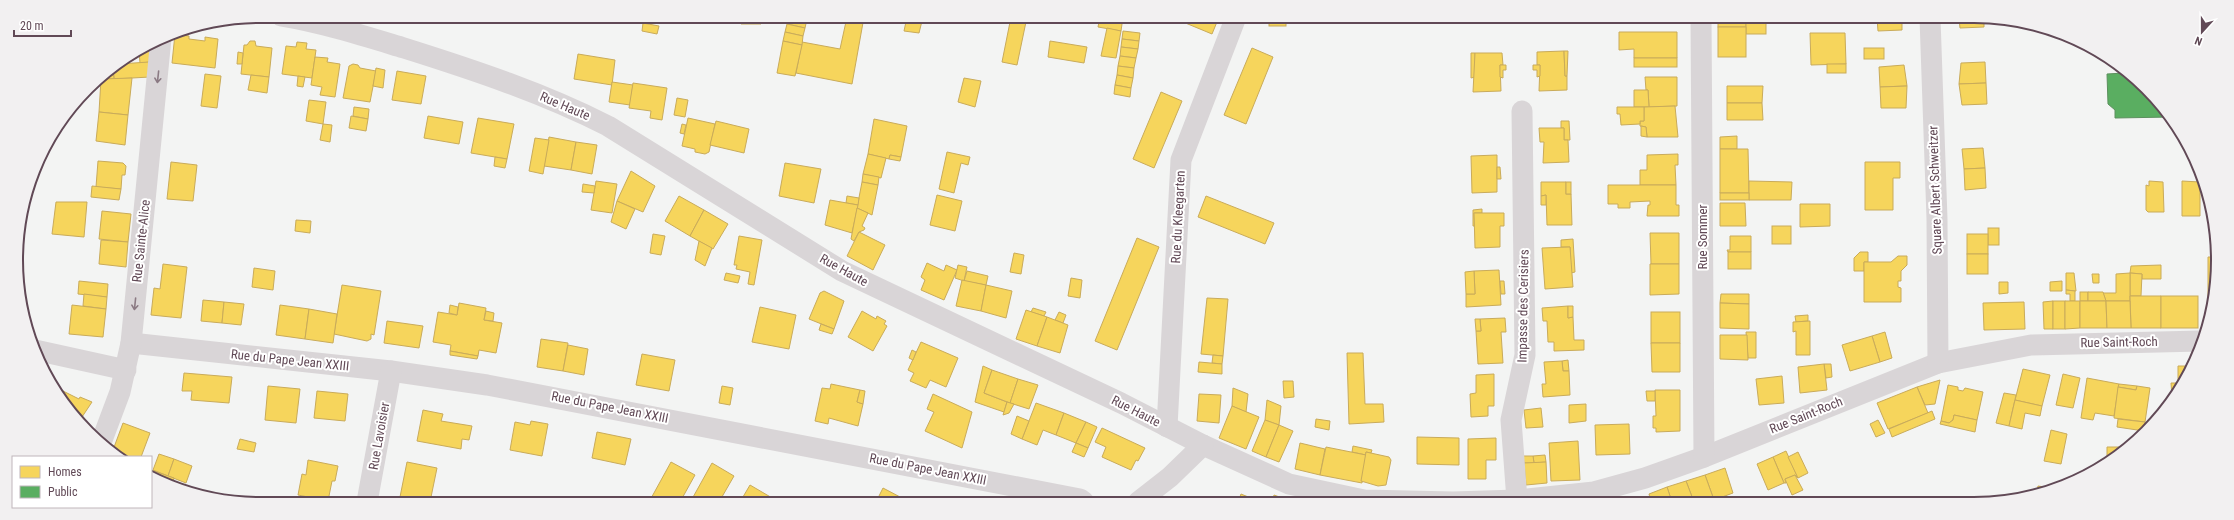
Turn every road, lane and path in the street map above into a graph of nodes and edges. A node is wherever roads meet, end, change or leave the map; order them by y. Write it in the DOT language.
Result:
graph roads {
  1 [pos="316,23"];
  2 [pos="1234,23"];
  3 [pos="1701,23"];
  4 [pos="1930,23"];
  5 [pos="160,45"];
  6 [pos="1522,111"];
  7 [pos="2196,341"];
  8 [pos="131,344"];
  9 [pos="41,351"];
  10 [pos="1938,363"];
  11 [pos="126,370"];
  12 [pos="391,371"];
  13 [pos="1167,427"];
  14 [pos="103,437"];
  15 [pos="1203,446"];
  16 [pos="1704,457"];
  17 [pos="368,497"];
  18 [pos="1070,497"];
  19 [pos="1144,497"];
  20 [pos="1350,497"];
  21 [pos="1517,497"];
  22 [pos="1546,497"];
  1 -- 13 [label="street, Rue Haute"];
  2 -- 13 [label="street, Rue du Kleegarten"];
  3 -- 16 [label="street, Rue Sommer"];
  4 -- 10 [label="street, Square Albert Schweitzer"];
  5 -- 8 [label="street, Rue Sainte-Alice, one-way"];
  6 -- 21 [label="street, Impasse des Cerisiers"];
  7 -- 10 [label="street, Rue Saint-Roch"];
  8 -- 11 [label="street, Rue Sainte-Alice"];
  8 -- 12 [label="street, Rue du Pape Jean XXIII"];
  9 -- 11 [label="street"];
  10 -- 16 [label="street, Rue Saint-Roch"];
  11 -- 14 [label="street, Rue Sainte-Alice"];
  12 -- 17 [label="street, Rue Lavoisier"];
  12 -- 18 [label="street, Rue du Pape Jean XXIII"];
  13 -- 15 [label="street, Rue Haute"];
  15 -- 19 [label="street"];
  15 -- 20 [label="street, Rue Haute"];
  16 -- 22 [label="street, Rue Saint-Roch"];
}
